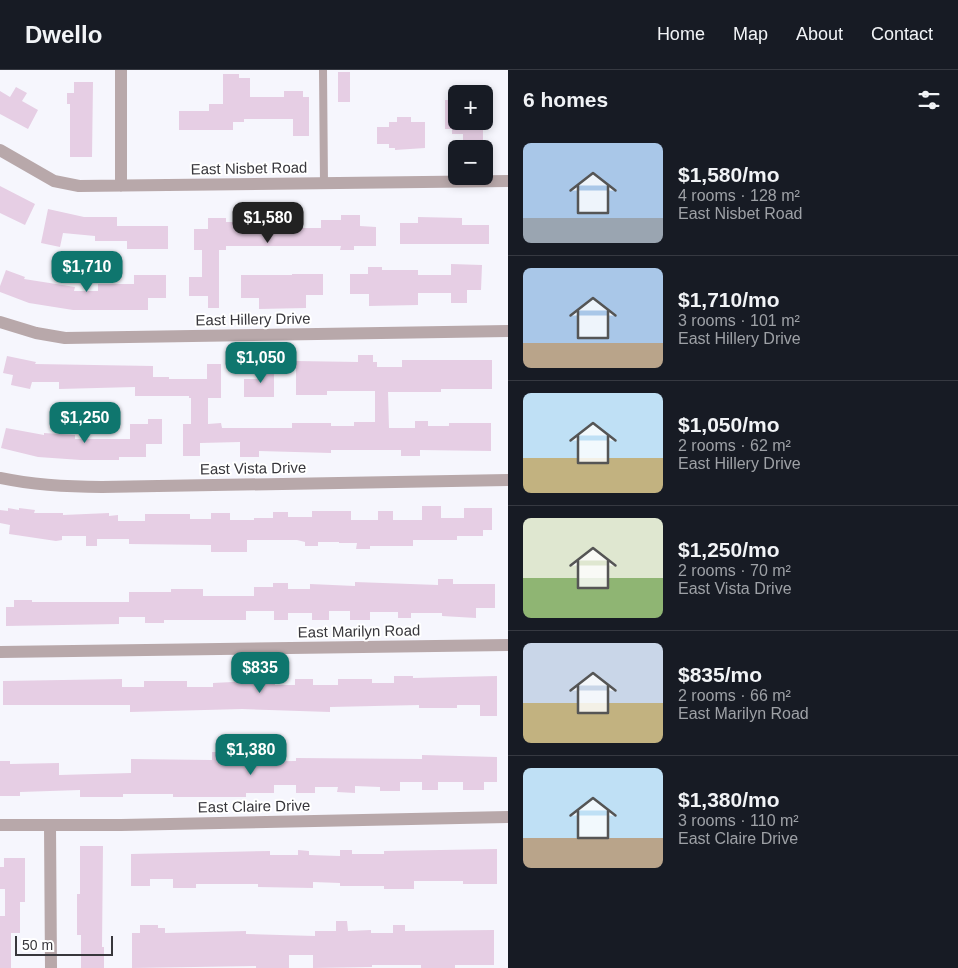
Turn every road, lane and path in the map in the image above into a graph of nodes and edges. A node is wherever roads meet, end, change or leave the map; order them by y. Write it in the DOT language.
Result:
graph roads {
  1 [pos="121,70"];
  2 [pos="323,70"];
  3 [pos="0,150"];
  4 [pos="508,181"];
  5 [pos="324,184"];
  6 [pos="121,186"];
  7 [pos="0,322"];
  8 [pos="508,332"];
  9 [pos="0,478"];
  10 [pos="508,480"];
  11 [pos="508,645"];
  12 [pos="0,652"];
  13 [pos="508,817"];
  14 [pos="0,825"];
  15 [pos="50,825"];
  16 [pos="51,968"];
  1 -- 6 [label="street"];
  2 -- 5 [label="lane"];
  3 -- 6 [label="street, East Nisbet Road"];
  4 -- 5 [label="street, East Nisbet Road"];
  5 -- 6 [label="street, East Nisbet Road"];
  7 -- 8 [label="street, East Hillery Drive"];
  9 -- 10 [label="street, East Vista Drive"];
  11 -- 12 [label="street, East Marilyn Road"];
  13 -- 15 [label="street, East Claire Drive"];
  14 -- 15 [label="street, East Claire Drive"];
  15 -- 16 [label="street"];
}
